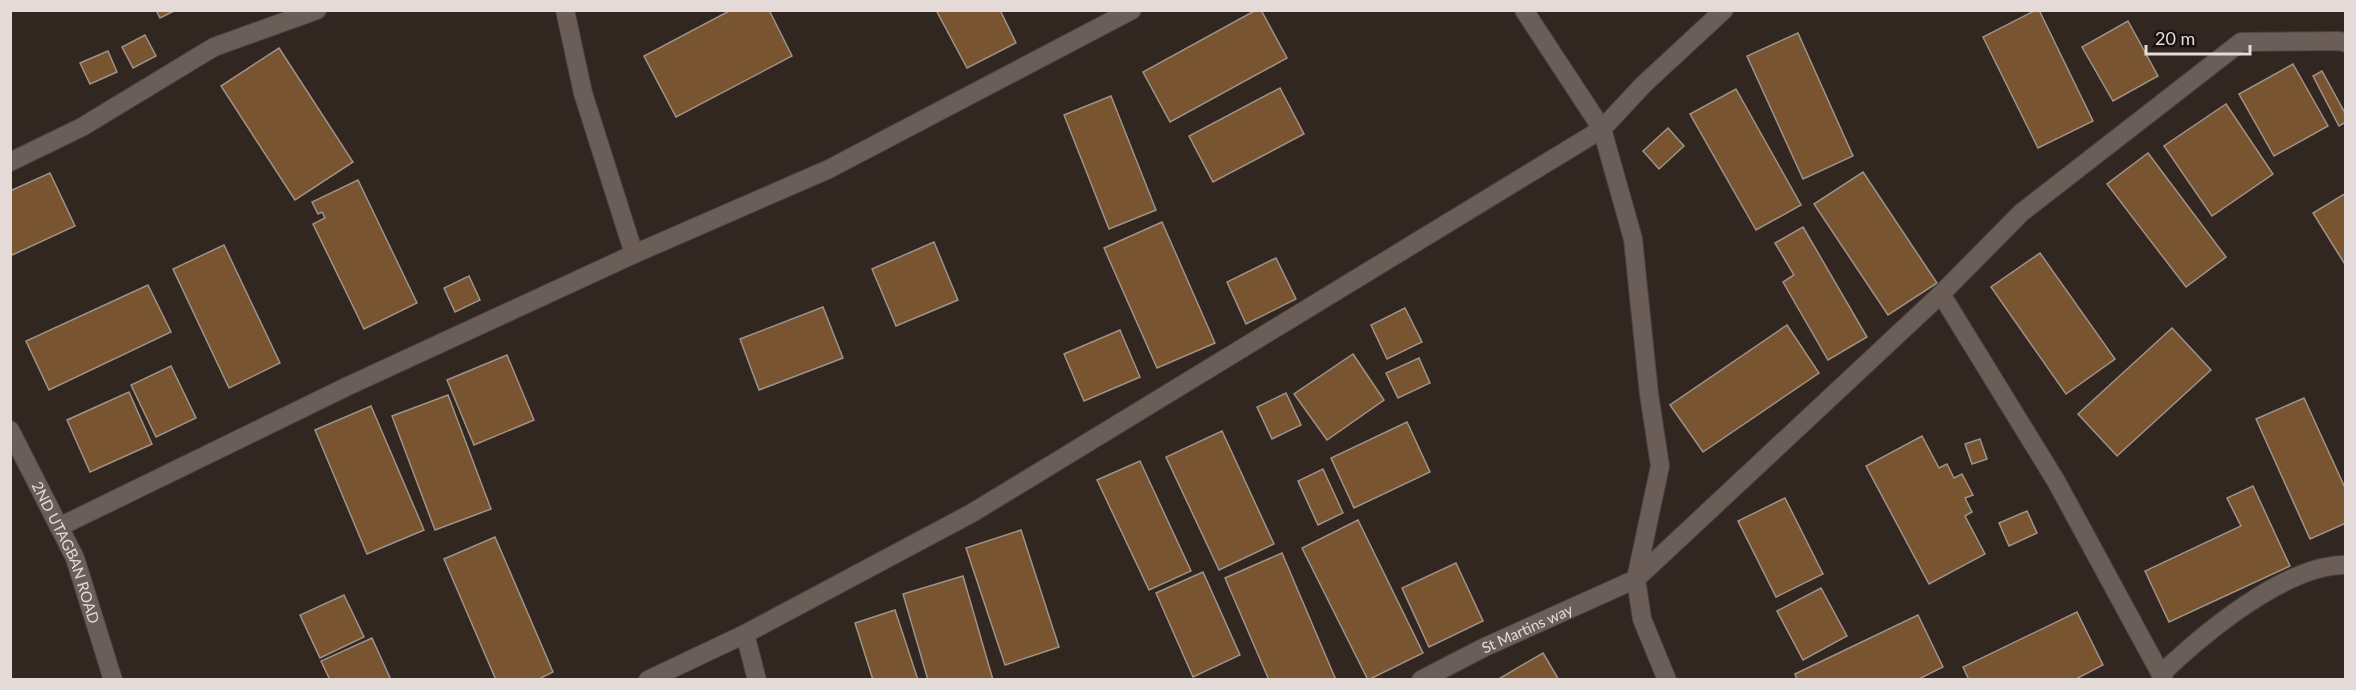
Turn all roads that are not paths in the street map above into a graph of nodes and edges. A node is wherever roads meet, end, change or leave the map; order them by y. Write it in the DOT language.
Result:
graph roads {
  1 [pos="317,10"];
  2 [pos="565,10"];
  3 [pos="1132,10"];
  4 [pos="1524,10"];
  5 [pos="1724,10"];
  6 [pos="2346,43"];
  7 [pos="1602,129"];
  8 [pos="10,162"];
  9 [pos="633,254"];
  10 [pos="1941,294"];
  11 [pos="10,430"];
  12 [pos="59,526"];
  13 [pos="2346,565"];
  14 [pos="1636,579"];
  15 [pos="745,634"];
  16 [pos="2163,677"];
  17 [pos="113,680"];
  18 [pos="648,680"];
  19 [pos="757,680"];
  20 [pos="1421,680"];
  21 [pos="1667,680"];
  1 -- 8 [label="street"];
  2 -- 9 [label="street"];
  3 -- 9 [label="street"];
  4 -- 7 [label="street"];
  5 -- 7 [label="street"];
  6 -- 10 [label="street, St Martins way"];
  7 -- 14 [label="street"];
  7 -- 15 [label="street"];
  9 -- 12 [label="street"];
  10 -- 14 [label="street, St Martins way"];
  10 -- 16 [label="street"];
  11 -- 12 [label="street, 2ND UTAGBAN ROAD"];
  12 -- 17 [label="street, 2ND UTAGBAN ROAD"];
  13 -- 16 [label="street"];
  14 -- 20 [label="street, St Martins way"];
  14 -- 21 [label="street"];
  15 -- 18 [label="street"];
  15 -- 19 [label="street"];
}
